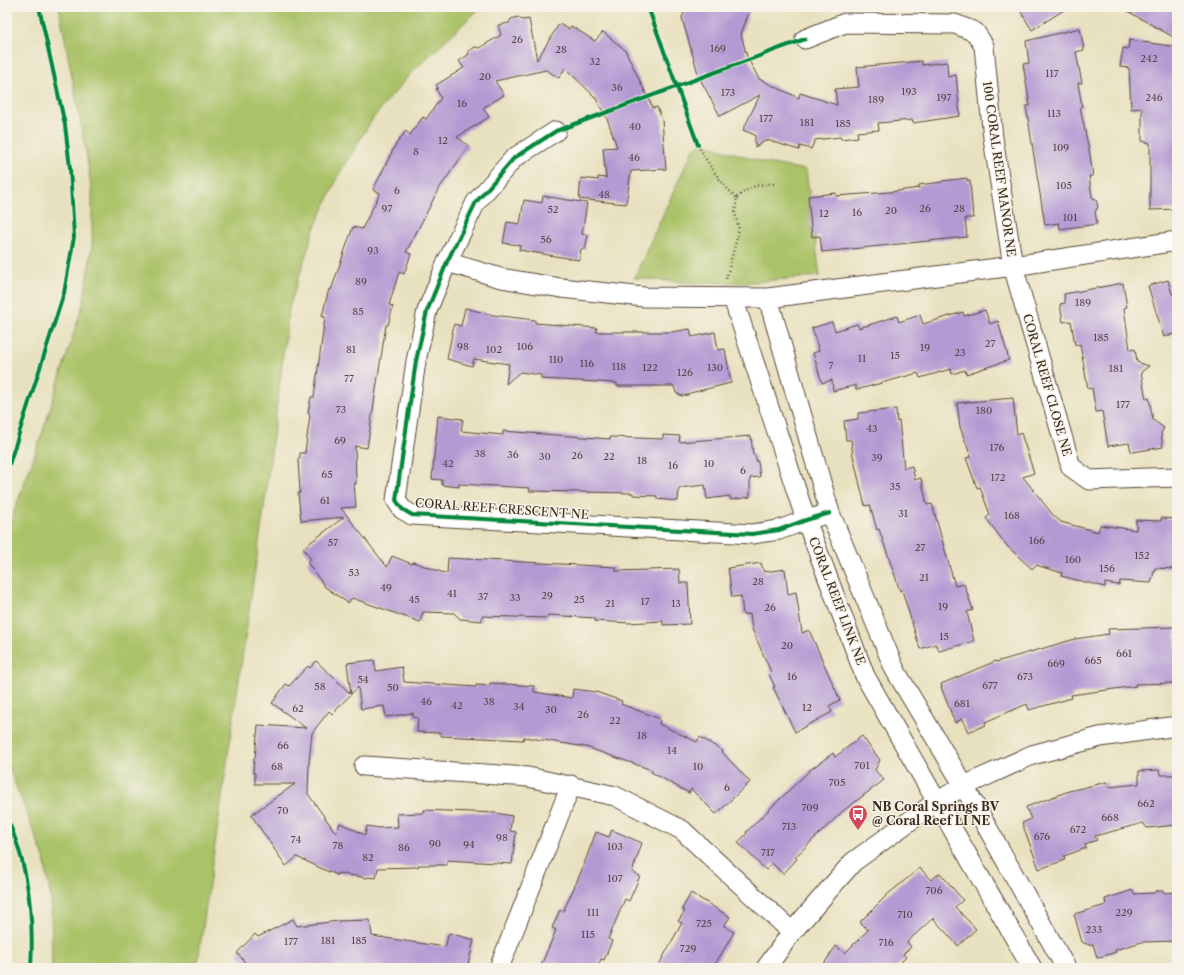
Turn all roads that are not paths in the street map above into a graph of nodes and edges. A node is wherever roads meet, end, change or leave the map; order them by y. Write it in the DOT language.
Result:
graph roads {
  1 [pos="805,39"];
  2 [pos="556,131"];
  3 [pos="1177,241"];
  4 [pos="447,262"];
  5 [pos="1013,266"];
  6 [pos="729,290"];
  7 [pos="768,298"];
  8 [pos="1177,477"];
  9 [pos="830,513"];
  10 [pos="806,520"];
  11 [pos="1177,726"];
  12 [pos="364,766"];
  13 [pos="571,786"];
  14 [pos="964,786"];
  15 [pos="936,802"];
  16 [pos="792,932"];
  17 [pos="499,968"];
  18 [pos="766,968"];
  19 [pos="1032,968"];
  20 [pos="1066,968"];
  1 -- 5 [label="street, 100 CORAL REEF MANOR NE"];
  2 -- 4 [label="street, CORAL REEF CRESCENT NE"];
  3 -- 5 [label="street"];
  4 -- 6 [label="street"];
  4 -- 10 [label="street, CORAL REEF CRESCENT NE"];
  5 -- 7 [label="street"];
  5 -- 8 [label="street, CORAL REEF CLOSE NE"];
  6 -- 7 [label="street"];
  6 -- 10 [label="street, CORAL REEF LINK NE"];
  7 -- 9 [label="street"];
  9 -- 10 [label="street, CORAL REEF CRESCENT NE"];
  9 -- 14 [label="street"];
  10 -- 15 [label="street, CORAL REEF LINK NE"];
  11 -- 14 [label="street"];
  12 -- 13 [label="street"];
  13 -- 16 [label="street"];
  13 -- 17 [label="street"];
  14 -- 15 [label="street"];
  14 -- 20 [label="street"];
  15 -- 16 [label="street"];
  15 -- 19 [label="street, CORAL REEF LINK NE"];
  16 -- 18 [label="street"];
}
